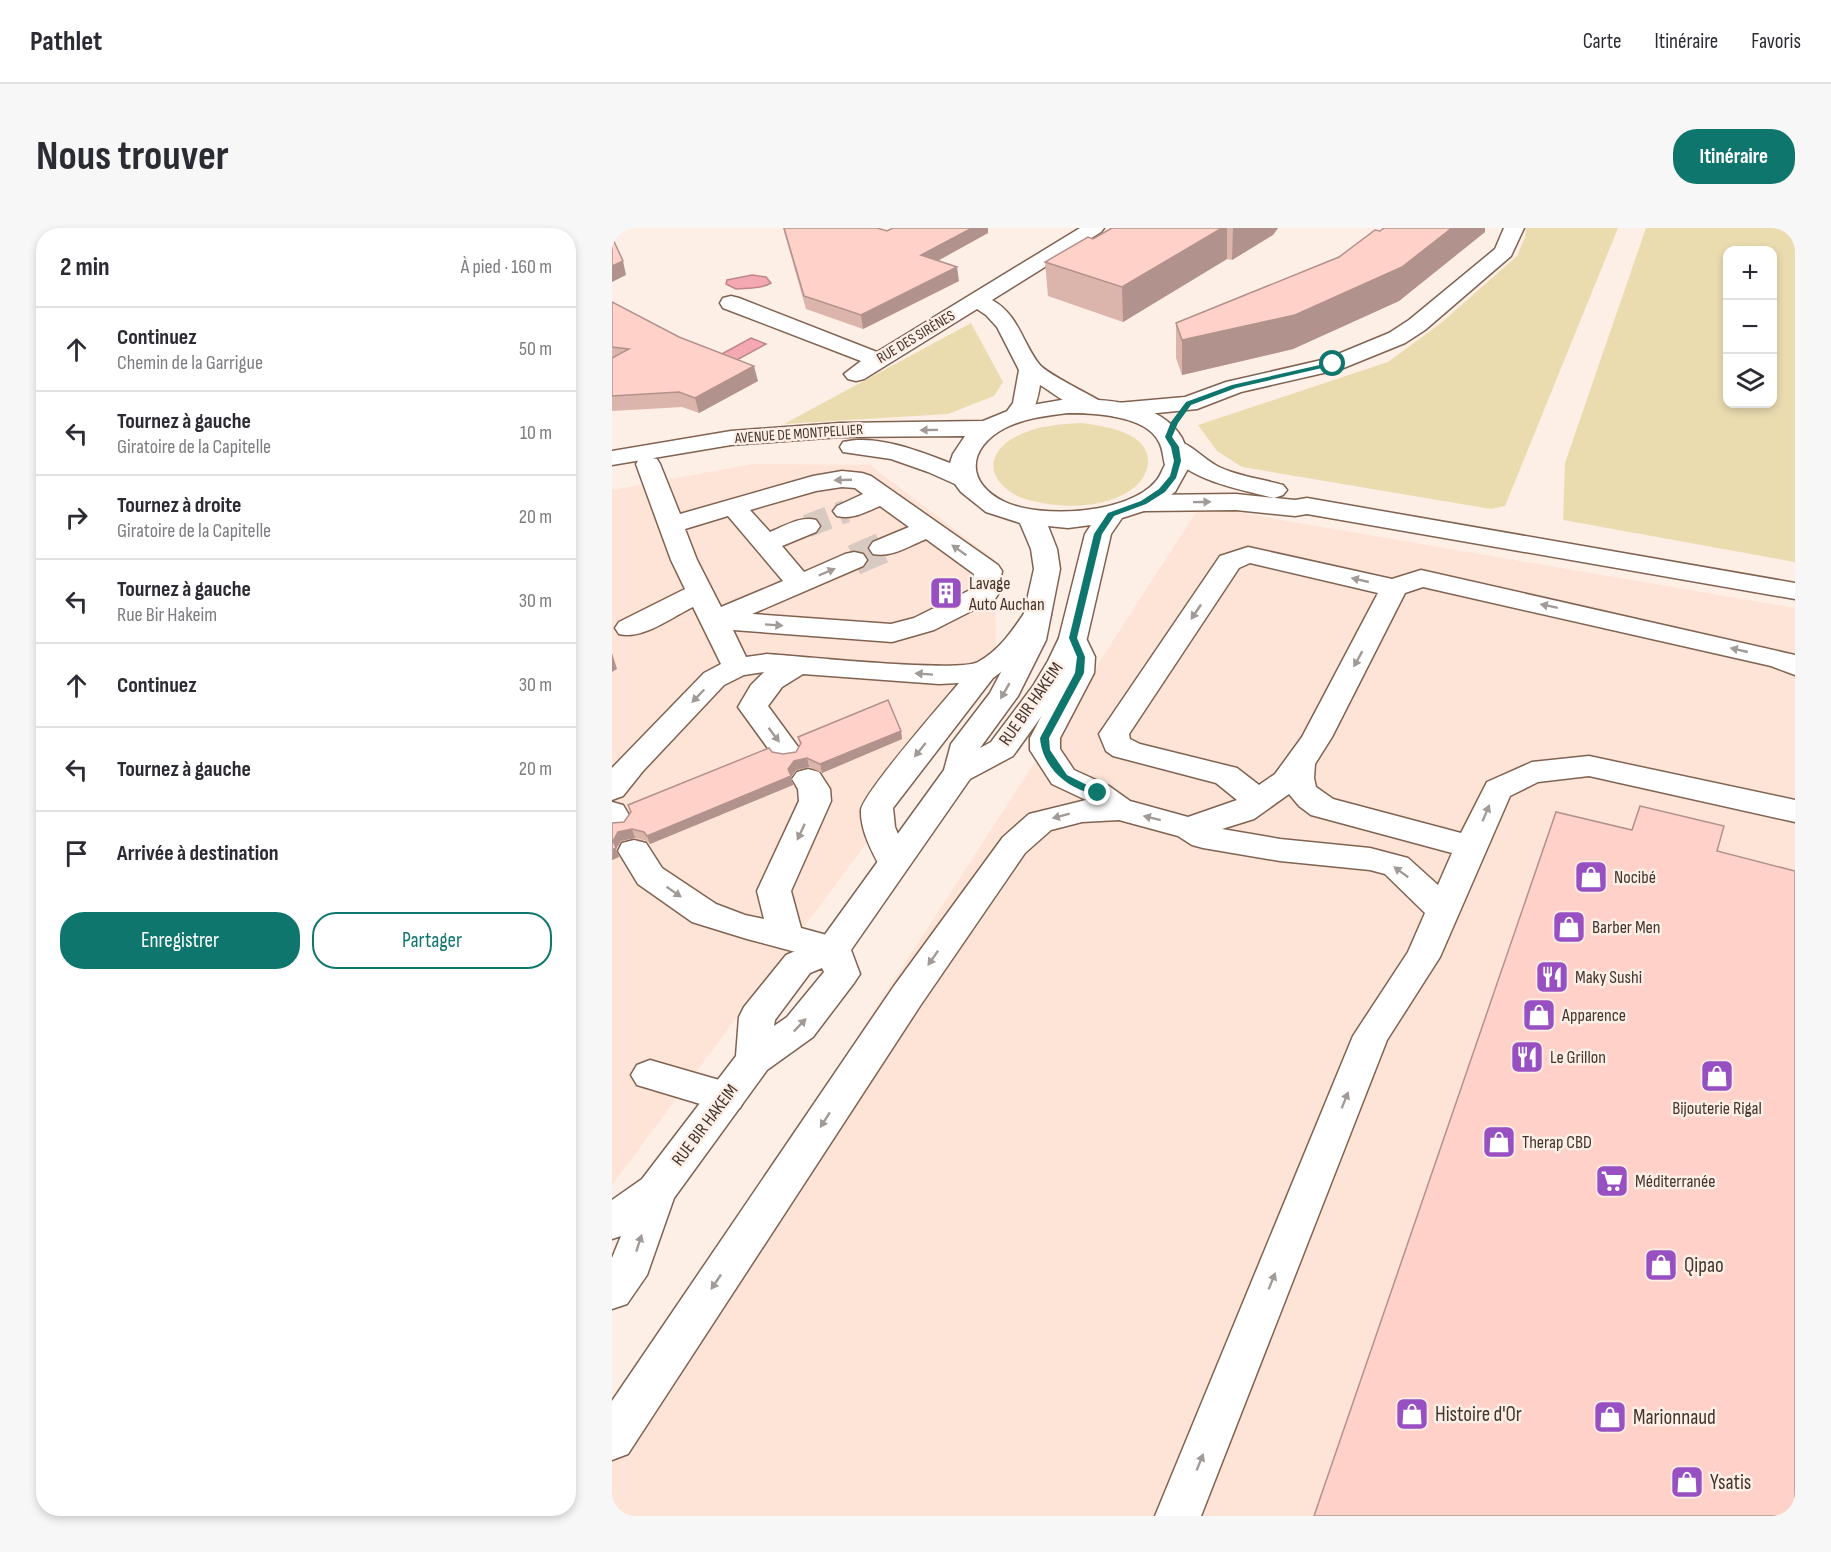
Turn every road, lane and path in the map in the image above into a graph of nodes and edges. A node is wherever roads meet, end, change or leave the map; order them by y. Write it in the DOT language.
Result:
graph roads {
  1 [pos="1094,228"];
  2 [pos="1514,228"];
  3 [pos="976,300"];
  4 [pos="730,303"];
  5 [pos="878,360"];
  6 [pos="1031,370"];
  7 [pos="856,374"];
  8 [pos="1189,404"];
  9 [pos="1092,406"];
  10 [pos="1117,410"];
  11 [pos="1017,414"];
  12 [pos="987,428"];
  13 [pos="1172,442"];
  14 [pos="612,458"];
  15 [pos="648,464"];
  16 [pos="612,471"];
  17 [pos="964,479"];
  18 [pos="882,495"];
  19 [pos="1144,502"];
  20 [pos="1307,506"];
  21 [pos="734,507"];
  22 [pos="846,511"];
  23 [pos="1111,515"];
  24 [pos="1031,518"];
  25 [pos="670,525"];
  26 [pos="807,526"];
  27 [pos="928,528"];
  28 [pos="766,543"];
  29 [pos="882,548"];
  30 [pos="854,560"];
  31 [pos="800,584"];
  32 [pos="1394,588"];
  33 [pos="1795,591"];
  34 [pos="701,592"];
  35 [pos="1037,615"];
  36 [pos="716,620"];
  37 [pos="629,627"];
  38 [pos="1073,638"];
  39 [pos="1790,661"];
  40 [pos="800,665"];
  41 [pos="737,667"];
  42 [pos="983,672"];
  43 [pos="786,751"];
  44 [pos="1300,764"];
  45 [pos="959,772"];
  46 [pos="808,779"];
  47 [pos="612,789"];
  48 [pos="1256,802"];
  49 [pos="1119,809"];
  50 [pos="1792,811"];
  51 [pos="1189,828"];
  52 [pos="1471,847"];
  53 [pos="634,851"];
  54 [pos="894,862"];
  55 [pos="1444,911"];
  56 [pos="786,936"];
  57 [pos="833,949"];
  58 [pos="650,1075"];
  59 [pos="727,1097"];
  60 [pos="656,1191"];
  61 [pos="612,1222"];
  62 [pos="612,1291"];
  63 [pos="612,1439"];
  64 [pos="1178,1516"];
  1 -- 3 [label="main road, RUE DES SIRÈNES"];
  2 -- 8 [label="main road"];
  3 -- 5 [label="main road, RUE DES SIRÈNES"];
  3 -- 6 [label="main road, RUE DES SIRÈNES"];
  4 -- 5 [label="main road"];
  5 -- 7 [label="main road, RUE DES SIRÈNES"];
  6 -- 9 [label="main road"];
  6 -- 11 [label="main road"];
  8 -- 10 [label="main road"];
  8 -- 13 [label="main road"];
  9 -- 10 [label="main road"];
  9 -- 11 [label="main road"];
  10 -- 13 [label="main road"];
  11 -- 12 [label="main road"];
  12 -- 14 [label="main road, AVENUE DE MONTPELLIER, one-way"];
  12 -- 17 [label="main road"];
  13 -- 19 [label="main road"];
  13 -- 20 [label="main road"];
  15 -- 16 [label="main road, AVENUE DE MONTPELLIER"];
  15 -- 17 [label="main road, AVENUE DE MONTPELLIER"];
  15 -- 25 [label="main road"];
  17 -- 24 [label="main road"];
  18 -- 21 [label="main road, one-way"];
  18 -- 22 [label="main road"];
  18 -- 27 [label="main road"];
  19 -- 20 [label="main road, one-way"];
  19 -- 23 [label="main road"];
  20 -- 33 [label="main road"];
  21 -- 25 [label="main road"];
  21 -- 28 [label="main road"];
  23 -- 24 [label="main road"];
  23 -- 38 [label="main road, RUE BIR HAKEIM"];
  24 -- 35 [label="main road, RUE BIR HAKEIM"];
  25 -- 34 [label="main road"];
  26 -- 28 [label="main road"];
  27 -- 29 [label="main road"];
  36 -- 27 [label="main road, one-way"];
  28 -- 31 [label="main road"];
  31 -- 30 [label="main road, one-way"];
  31 -- 36 [label="main road"];
  39 -- 32 [label="main road, one-way"];
  32 -- 44 [label="main road, one-way"];
  32 -- 48 [label="main road, one-way"];
  34 -- 36 [label="main road"];
  34 -- 37 [label="main road"];
  35 -- 42 [label="main road"];
  35 -- 45 [label="main road, RUE BIR HAKEIM, one-way"];
  36 -- 41 [label="main road"];
  38 -- 45 [label="main road, RUE BIR HAKEIM"];
  38 -- 49 [label="main road"];
  40 -- 41 [label="main road"];
  42 -- 40 [label="main road, one-way"];
  40 -- 43 [label="main road, one-way"];
  41 -- 47 [label="main road, one-way"];
  42 -- 54 [label="main road, one-way"];
  44 -- 48 [label="main road"];
  44 -- 52 [label="main road"];
  45 -- 54 [label="main road, RUE BIR HAKEIM"];
  46 -- 56 [label="main road, one-way"];
  48 -- 51 [label="main road"];
  51 -- 49 [label="main road, one-way"];
  49 -- 63 [label="main road, one-way"];
  52 -- 50 [label="main road, one-way"];
  55 -- 51 [label="main road, one-way"];
  52 -- 55 [label="main road"];
  53 -- 56 [label="main road, one-way"];
  54 -- 57 [label="main road, RUE BIR HAKEIM"];
  64 -- 55 [label="main road, one-way"];
  56 -- 57 [label="main road"];
  57 -- 59 [label="main road, RUE BIR HAKEIM"];
  58 -- 59 [label="main road"];
  59 -- 60 [label="main road, RUE BIR HAKEIM"];
  60 -- 61 [label="main road, RUE BIR HAKEIM"];
  62 -- 60 [label="main road, RUE BIR HAKEIM, one-way"];
}
